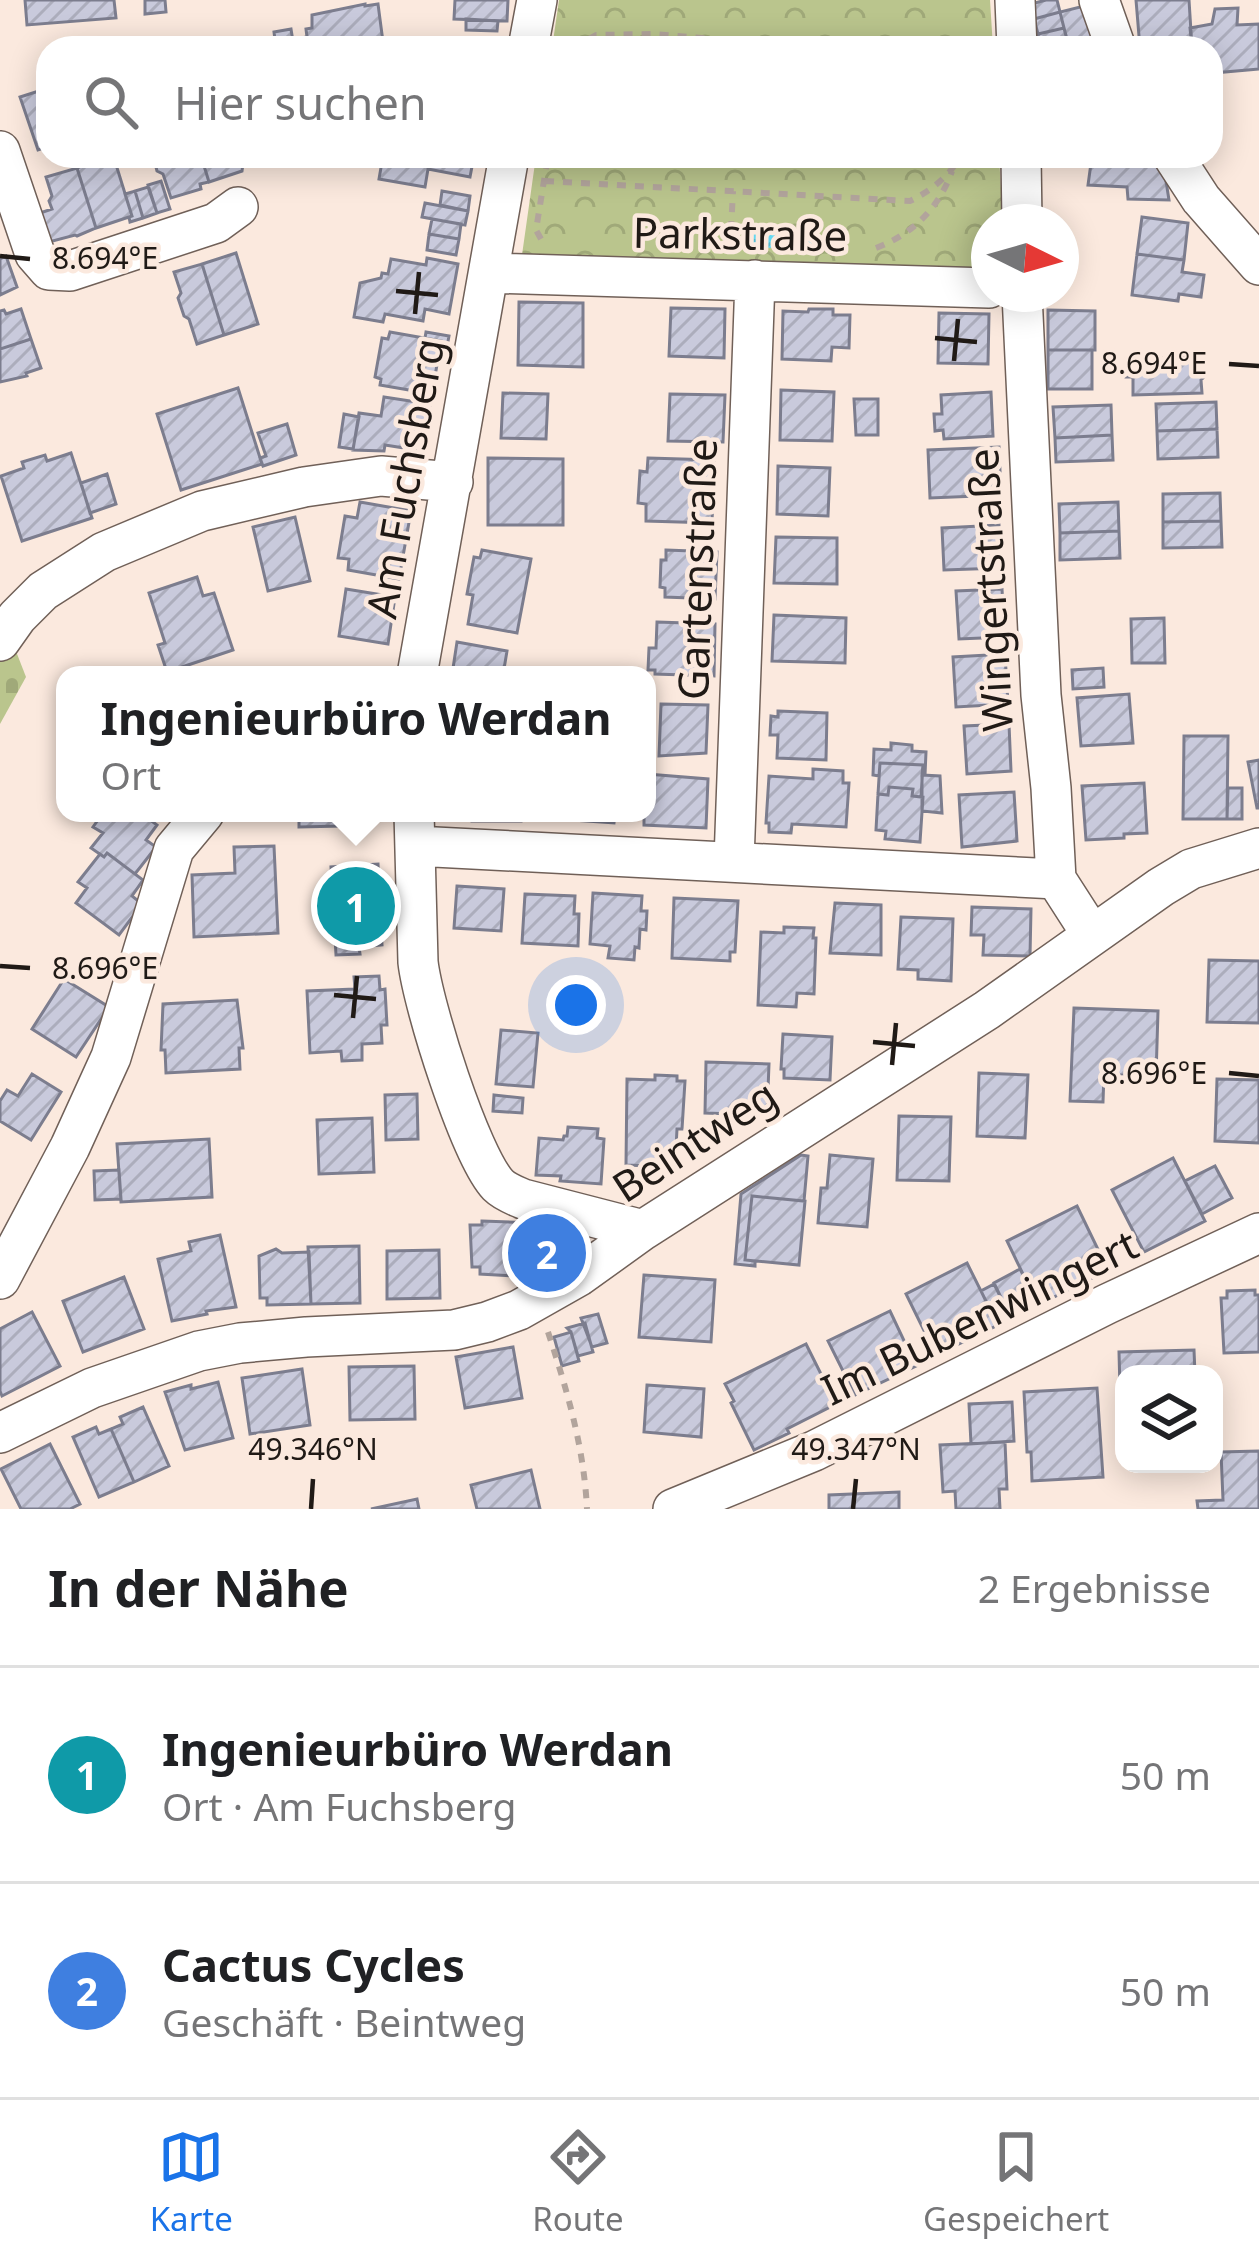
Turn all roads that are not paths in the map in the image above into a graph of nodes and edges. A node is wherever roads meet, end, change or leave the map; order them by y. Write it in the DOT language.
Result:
graph roads {
  1 [pos="537,0"];
  2 [pos="1015,0"];
  3 [pos="1099,0"];
  4 [pos="531,36"];
  5 [pos="1016,36"];
  6 [pos="1112,36"];
  7 [pos="0,152"];
  8 [pos="1021,168"];
  9 [pos="1181,168"];
  10 [pos="530,173"];
  11 [pos="1022,204"];
  12 [pos="238,207"];
  13 [pos="1259,266"];
  14 [pos="751,267"];
  15 [pos="489,273"];
  16 [pos="971,286"];
  17 [pos="1023,312"];
  18 [pos="452,482"];
  19 [pos="9,629"];
  20 [pos="419,666"];
  21 [pos="196,822"];
  22 [pos="414,830"];
  23 [pos="1259,848"];
  24 [pos="734,861"];
  25 [pos="1056,879"];
  26 [pos="1092,935"];
  27 [pos="643,1230"];
  28 [pos="1259,1233"];
  29 [pos="0,1279"];
  30 [pos="0,1433"];
  31 [pos="673,1509"];
  1 -- 4 [label="street"];
  2 -- 5 [label="street"];
  3 -- 6 [label="street"];
  7 -- 12 [label="street"];
  8 -- 11 [label="street"];
  9 -- 13 [label="street"];
  10 -- 15 [label="street, Am Fuchsberg"];
  14 -- 15 [label="street, Parkstraße"];
  14 -- 16 [label="street, Parkstraße"];
  14 -- 24 [label="street, Gartenstraße"];
  15 -- 18 [label="street, Am Fuchsberg"];
  17 -- 25 [label="street, Wingertstraße"];
  18 -- 19 [label="street"];
  18 -- 20 [label="street, Am Fuchsberg"];
  21 -- 29 [label="street"];
  22 -- 24 [label="street"];
  22 -- 27 [label="street"];
  23 -- 26 [label="street, Beintweg"];
  24 -- 25 [label="street"];
  25 -- 26 [label="street"];
  26 -- 27 [label="street, Beintweg"];
  27 -- 30 [label="street, Beintweg"];
  28 -- 31 [label="street, Im Bubenwingert"];
}
